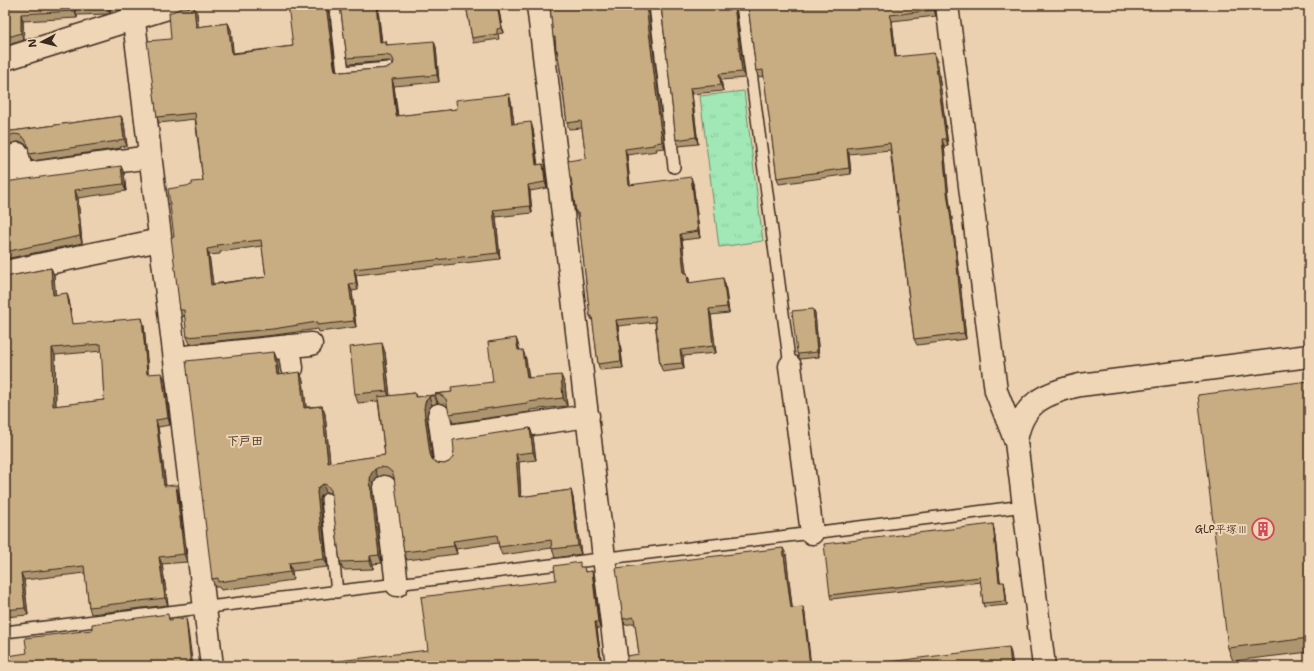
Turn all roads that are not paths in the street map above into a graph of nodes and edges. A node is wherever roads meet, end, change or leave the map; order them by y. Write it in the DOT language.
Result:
graph roads {
  1 [pos="176,5"];
  2 [pos="334,5"];
  3 [pos="538,5"];
  4 [pos="655,5"];
  5 [pos="742,5"];
  6 [pos="947,5"];
  7 [pos="132,12"];
  8 [pos="5,59"];
  9 [pos="389,68"];
  10 [pos="150,158"];
  11 [pos="674,167"];
  12 [pos="15,169"];
  13 [pos="160,240"];
  14 [pos="5,272"];
  15 [pos="311,344"];
  16 [pos="289,346"];
  17 [pos="1309,356"];
  18 [pos="175,358"];
  19 [pos="790,366"];
  20 [pos="292,368"];
  21 [pos="439,415"];
  22 [pos="588,416"];
  23 [pos="442,437"];
  24 [pos="1016,442"];
  25 [pos="445,460"];
  26 [pos="385,487"];
  27 [pos="327,499"];
  28 [pos="1024,506"];
  29 [pos="812,533"];
  30 [pos="604,559"];
  31 [pos="397,585"];
  32 [pos="337,592"];
  33 [pos="205,608"];
  34 [pos="5,632"];
  35 [pos="212,666"];
  36 [pos="617,666"];
  37 [pos="1044,666"];
  1 -- 7 [label="street"];
  2 -- 9 [label="lane"];
  3 -- 22 [label="street"];
  4 -- 11 [label="lane"];
  5 -- 19 [label="lane"];
  6 -- 24 [label="street"];
  7 -- 8 [label="street"];
  7 -- 10 [label="street"];
  10 -- 12 [label="street"];
  10 -- 13 [label="street"];
  13 -- 14 [label="street"];
  13 -- 18 [label="street"];
  15 -- 16 [label="street"];
  16 -- 18 [label="street"];
  16 -- 20 [label="street"];
  17 -- 24 [label="street"];
  18 -- 33 [label="street"];
  19 -- 29 [label="street"];
  21 -- 23 [label="street"];
  22 -- 23 [label="street"];
  22 -- 30 [label="street"];
  23 -- 25 [label="street"];
  24 -- 28 [label="street"];
  26 -- 31 [label="street"];
  27 -- 32 [label="lane"];
  28 -- 29 [label="lane"];
  28 -- 37 [label="street"];
  29 -- 30 [label="lane"];
  30 -- 31 [label="lane"];
  30 -- 36 [label="street"];
  31 -- 32 [label="lane"];
  32 -- 33 [label="lane"];
  33 -- 34 [label="lane"];
  33 -- 35 [label="street"];
}
